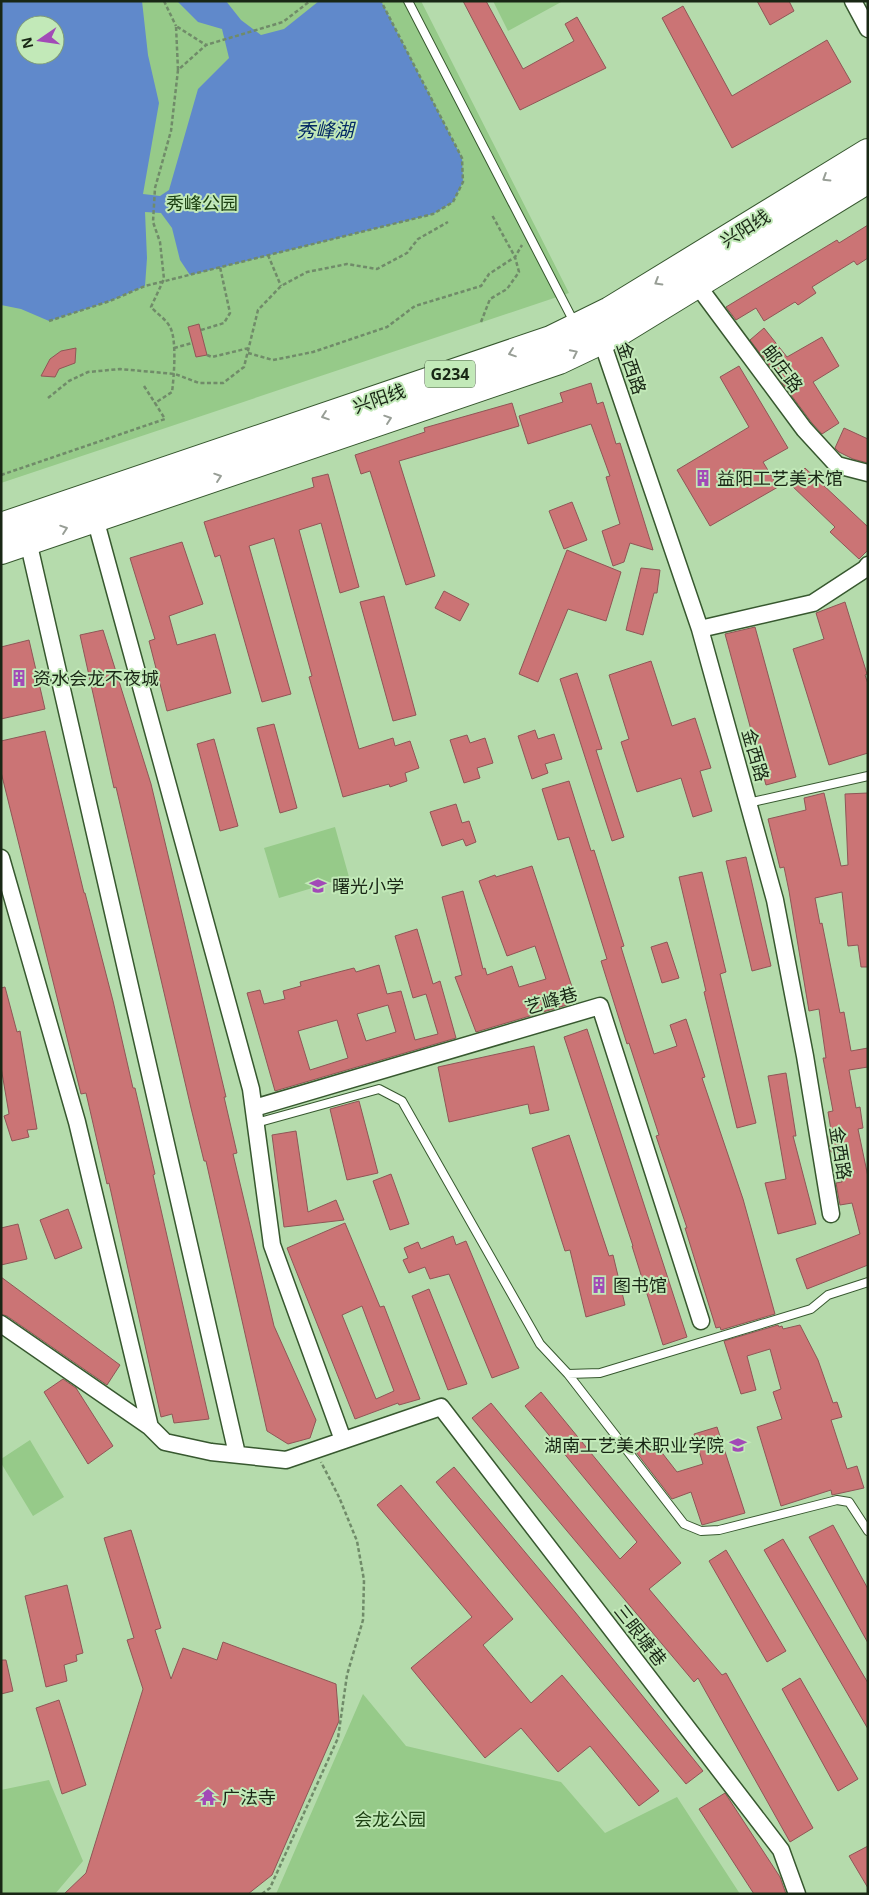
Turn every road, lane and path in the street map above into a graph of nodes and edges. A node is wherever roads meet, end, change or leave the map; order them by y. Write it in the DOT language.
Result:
graph roads {
  1 [pos="164,1"];
  2 [pos="310,1"];
  3 [pos="381,1"];
  4 [pos="408,1"];
  5 [pos="853,1"];
  6 [pos="176,26"];
  7 [pos="868,29"];
  8 [pos="206,45"];
  9 [pos="178,70"];
  10 [pos="868,153"];
  11 [pos="868,179"];
  12 [pos="492,215"];
  13 [pos="448,222"];
  14 [pos="529,235"];
  15 [pos="268,256"];
  16 [pos="515,257"];
  17 [pos="220,268"];
  18 [pos="689,276"];
  19 [pos="162,282"];
  20 [pos="281,286"];
  21 [pos="49,321"];
  22 [pos="481,322"];
  23 [pos="591,329"];
  24 [pos="201,330"];
  25 [pos="192,343"];
  26 [pos="174,348"];
  27 [pos="249,348"];
  28 [pos="248,353"];
  29 [pos="207,355"];
  30 [pos="175,374"];
  31 [pos="144,386"];
  32 [pos="48,398"];
  33 [pos="155,403"];
  34 [pos="868,473"];
  35 [pos="1,475"];
  36 [pos="92,508"];
  37 [pos="18,529"];
  38 [pos="1,550"];
  39 [pos="868,565"];
  40 [pos="700,629"];
  41 [pos="868,776"];
  42 [pos="748,803"];
  43 [pos="1,858"];
  44 [pos="255,1115"];
  45 [pos="830,1214"];
  46 [pos="868,1282"];
  47 [pos="701,1322"];
  48 [pos="1,1324"];
  49 [pos="568,1374"];
  50 [pos="150,1427"];
  51 [pos="343,1440"];
  52 [pos="315,1450"];
  53 [pos="237,1454"];
  54 [pos="868,1531"];
  55 [pos="262,1894"];
  56 [pos="797,1894"];
  1 -- 6 [label="path"];
  2 -- 8 [label="path"];
  3 -- 15 [label="path"];
  4 -- 14 [label="lane"];
  5 -- 7 [label="street"];
  6 -- 8 [label="path"];
  6 -- 9 [label="path"];
  8 -- 9 [label="path"];
  9 -- 19 [label="path"];
  10 -- 18 [label="highway, 兴阳线 / G234, one-way"];
  11 -- 18 [label="highway, 兴阳线 / G234"];
  12 -- 16 [label="path"];
  13 -- 20 [label="path"];
  14 -- 16 [label="path"];
  14 -- 23 [label="lane"];
  15 -- 17 [label="path"];
  15 -- 20 [label="path"];
  16 -- 22 [label="path"];
  16 -- 28 [label="path"];
  17 -- 19 [label="path"];
  17 -- 24 [label="path"];
  18 -- 23 [label="highway, 兴阳线 / G234"];
  18 -- 34 [label="street, 邮庄路"];
  19 -- 21 [label="path"];
  19 -- 26 [label="path"];
  20 -- 27 [label="path"];
  23 -- 36 [label="highway, 兴阳线 / G234"];
  23 -- 40 [label="street, 金西路"];
  25 -- 26 [label="path"];
  26 -- 30 [label="path"];
  27 -- 28 [label="path"];
  27 -- 29 [label="path"];
  28 -- 30 [label="path"];
  30 -- 32 [label="path"];
  30 -- 33 [label="path"];
  31 -- 33 [label="path"];
  33 -- 35 [label="path"];
  36 -- 37 [label="highway, 兴阳线 / G234"];
  36 -- 44 [label="street"];
  37 -- 38 [label="highway, 兴阳线 / G234"];
  37 -- 53 [label="street"];
  39 -- 40 [label="street"];
  40 -- 42 [label="street, 金西路"];
  41 -- 42 [label="lane"];
  42 -- 45 [label="street, 金西路"];
  43 -- 50 [label="street"];
  44 -- 47 [label="street, 艺峰巷"];
  44 -- 49 [label="lane"];
  44 -- 51 [label="street"];
  46 -- 49 [label="lane"];
  48 -- 50 [label="street"];
  49 -- 54 [label="lane"];
  50 -- 53 [label="street"];
  51 -- 52 [label="street"];
  51 -- 56 [label="street, 三眼塘巷"];
  52 -- 53 [label="street"];
  52 -- 55 [label="path"];
}
